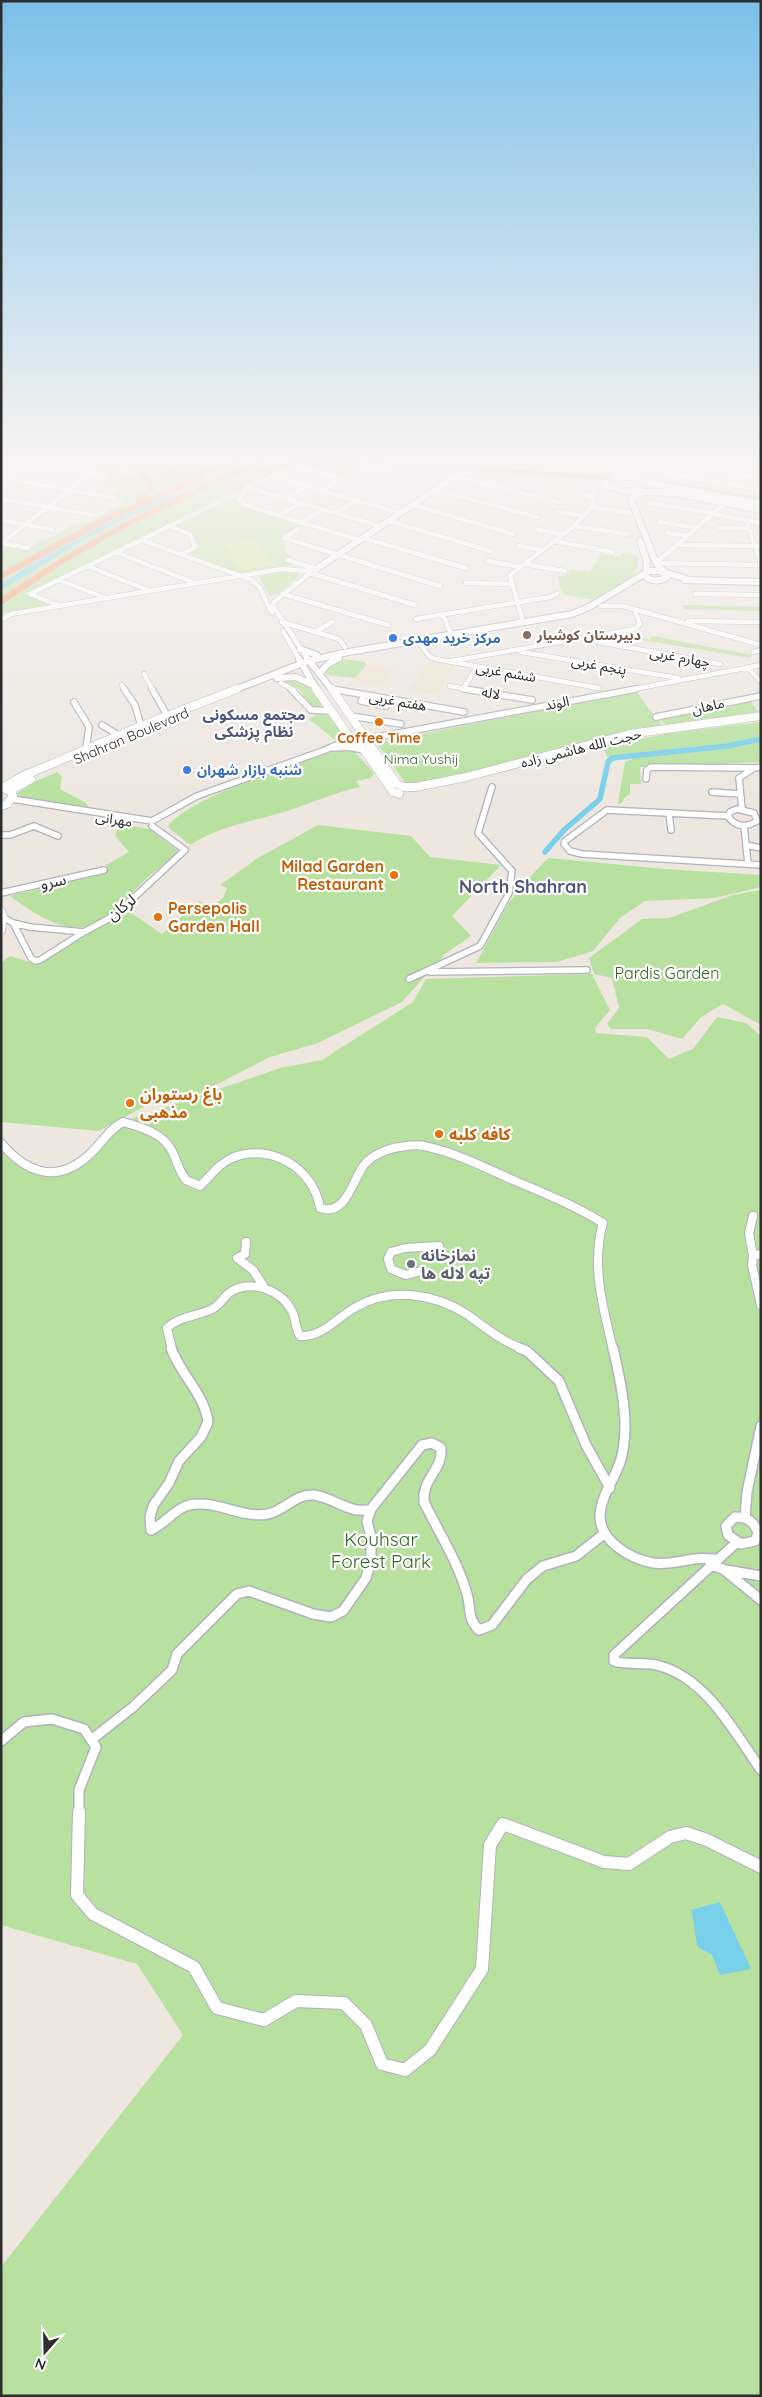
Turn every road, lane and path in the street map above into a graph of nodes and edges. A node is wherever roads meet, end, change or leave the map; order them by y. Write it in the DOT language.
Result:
graph roads {
  1 [pos="14,570"];
  2 [pos="50,570"];
  3 [pos="79,570"];
  4 [pos="97,570"];
  5 [pos="162,570"];
  6 [pos="224,570"];
  7 [pos="277,570"];
  8 [pos="296,570"];
  9 [pos="307,570"];
  10 [pos="314,570"];
  11 [pos="386,570"];
  12 [pos="517,570"];
  13 [pos="555,570"];
  14 [pos="646,570"];
  15 [pos="301,571"];
  16 [pos="565,571"];
  17 [pos="264,572"];
  18 [pos="664,572"];
  19 [pos="310,573"];
  20 [pos="645,573"];
  21 [pos="240,576"];
  22 [pos="1,577"];
  23 [pos="59,580"];
  24 [pos="255,580"];
  25 [pos="300,580"];
  26 [pos="658,580"];
  27 [pos="690,580"];
  28 [pos="761,582"];
  29 [pos="196,583"];
  30 [pos="466,583"];
  31 [pos="512,584"];
  32 [pos="440,586"];
  33 [pos="150,590"];
  34 [pos="260,590"];
  35 [pos="284,593"];
  36 [pos="558,594"];
  37 [pos="761,595"];
  38 [pos="108,598"];
  39 [pos="612,600"];
  40 [pos="1,602"];
  41 [pos="518,603"];
  42 [pos="416,605"];
  43 [pos="60,606"];
  44 [pos="602,606"];
  45 [pos="634,609"];
  46 [pos="644,612"];
  47 [pos="443,614"];
  48 [pos="637,616"];
  49 [pos="416,619"];
  50 [pos="1,620"];
  51 [pos="676,621"];
  52 [pos="282,622"];
  53 [pos="332,622"];
  54 [pos="523,622"];
  55 [pos="761,622"];
  56 [pos="388,625"];
  57 [pos="640,626"];
  58 [pos="648,628"];
  59 [pos="316,632"];
  60 [pos="451,634"];
  61 [pos="580,639"];
  62 [pos="420,644"];
  63 [pos="761,645"];
  64 [pos="514,650"];
  65 [pos="761,650"];
  66 [pos="753,652"];
  67 [pos="342,653"];
  68 [pos="303,660"];
  69 [pos="463,662"];
  70 [pos="720,664"];
  71 [pos="761,664"];
  72 [pos="477,666"];
  73 [pos="746,667"];
  74 [pos="319,672"];
  75 [pos="144,674"];
  76 [pos="308,674"];
  77 [pos="273,679"];
  78 [pos="683,679"];
  79 [pos="281,682"];
  80 [pos="761,682"];
  81 [pos="122,685"];
  82 [pos="314,686"];
  83 [pos="450,686"];
  84 [pos="599,688"];
  85 [pos="332,689"];
  86 [pos="464,689"];
  87 [pos="761,696"];
  88 [pos="532,700"];
  89 [pos="74,702"];
  90 [pos="331,711"];
  91 [pos="464,712"];
  92 [pos="167,715"];
  93 [pos="351,716"];
  94 [pos="656,717"];
  95 [pos="761,718"];
  96 [pos="401,724"];
  97 [pos="102,725"];
  98 [pos="141,726"];
  99 [pos="118,735"];
  100 [pos="348,735"];
  101 [pos="367,739"];
  102 [pos="86,749"];
  103 [pos="325,750"];
  104 [pos="364,750"];
  105 [pos="761,767"];
  106 [pos="754,768"];
  107 [pos="646,779"];
  108 [pos="492,787"];
  109 [pos="1,788"];
  110 [pos="212,791"];
  111 [pos="401,791"];
  112 [pos="712,792"];
  113 [pos="739,794"];
  114 [pos="8,800"];
  115 [pos="742,809"];
  116 [pos="669,813"];
  117 [pos="728,816"];
  118 [pos="759,818"];
  119 [pos="152,826"];
  120 [pos="744,826"];
  121 [pos="671,830"];
  122 [pos="1,835"];
  123 [pos="58,836"];
  124 [pos="746,845"];
  125 [pos="759,845"];
  126 [pos="748,864"];
  127 [pos="761,864"];
  128 [pos="104,870"];
  129 [pos="1,893"];
  130 [pos="2,914"];
  131 [pos="13,923"];
  132 [pos="1,930"];
  133 [pos="84,932"];
  134 [pos="587,970"];
  135 [pos="425,972"];
  136 [pos="409,979"];
  137 [pos="1,1143"];
  138 [pos="753,1216"];
  139 [pos="246,1242"];
  140 [pos="439,1246"];
  141 [pos="757,1255"];
  142 [pos="421,1270"];
  143 [pos="264,1287"];
  144 [pos="761,1305"];
  145 [pos="761,1426"];
  146 [pos="610,1488"];
  147 [pos="371,1509"];
  148 [pos="746,1518"];
  149 [pos="605,1533"];
  150 [pos="736,1542"];
  151 [pos="714,1562"];
  152 [pos="723,1568"];
  153 [pos="761,1576"];
  154 [pos="761,1600"];
  155 [pos="91,1740"];
  156 [pos="1,1741"];
  157 [pos="761,1770"];
  158 [pos="761,1867"];
  1 -- 22 [label="highway"];
  2 -- 40 [label="highway"];
  3 -- 23 [label="street"];
  4 -- 33 [label="street"];
  5 -- 29 [label="street"];
  6 -- 21 [label="street"];
  7 -- 17 [label="street"];
  8 -- 15 [label="street"];
  9 -- 15 [label="street"];
  10 -- 19 [label="street"];
  11 -- 32 [label="street"];
  12 -- 31 [label="street"];
  13 -- 16 [label="street"];
  14 -- 20 [label="street"];
  15 -- 25 [label="street"];
  17 -- 21 [label="street"];
  17 -- 24 [label="street"];
  18 -- 20 [label="street"];
  18 -- 26 [label="street"];
  18 -- 27 [label="street"];
  19 -- 25 [label="street"];
  19 -- 42 [label="street"];
  20 -- 26 [label="street"];
  20 -- 54 [label="street, Shahran Boulevard"];
  21 -- 24 [label="street"];
  21 -- 29 [label="street"];
  23 -- 38 [label="street"];
  23 -- 43 [label="street"];
  24 -- 34 [label="street"];
  25 -- 35 [label="street"];
  26 -- 27 [label="street"];
  26 -- 39 [label="street, Shahran Boulevard"];
  27 -- 28 [label="street"];
  27 -- 37 [label="street"];
  29 -- 33 [label="street"];
  30 -- 31 [label="street"];
  31 -- 41 [label="street"];
  33 -- 38 [label="street"];
  34 -- 35 [label="street"];
  34 -- 68 [label="street"];
  35 -- 52 [label="street"];
  35 -- 56 [label="street"];
  36 -- 41 [label="street"];
  38 -- 43 [label="street"];
  39 -- 44 [label="street, Shahran Boulevard"];
  39 -- 45 [label="street"];
  41 -- 47 [label="street"];
  41 -- 54 [label="street"];
  43 -- 50 [label="street"];
  44 -- 45 [label="street"];
  44 -- 62 [label="street, Shahran Boulevard"];
  45 -- 46 [label="street"];
  45 -- 48 [label="street"];
  46 -- 48 [label="street"];
  46 -- 51 [label="street"];
  47 -- 49 [label="street"];
  47 -- 60 [label="street"];
  48 -- 57 [label="street"];
  51 -- 55 [label="street"];
  51 -- 63 [label="street"];
  52 -- 59 [label="street"];
  52 -- 68 [label="street"];
  53 -- 59 [label="street"];
  54 -- 60 [label="street, Shahran Boulevard"];
  57 -- 58 [label="street"];
  57 -- 61 [label="street"];
  59 -- 67 [label="street"];
  60 -- 67 [label="street, Shahran Boulevard"];
  61 -- 64 [label="street"];
  61 -- 70 [label="street, چهارم غربی"];
  62 -- 67 [label="street, Shahran Boulevard"];
  62 -- 69 [label="street, ششم غربی"];
  64 -- 69 [label="street"];
  64 -- 78 [label="street, پنجم غربی"];
  65 -- 66 [label="street"];
  67 -- 68 [label="street, Shahran Boulevard"];
  67 -- 68 [label="street"];
  67 -- 74 [label="street"];
  68 -- 74 [label="street"];
  68 -- 76 [label="street"];
  68 -- 77 [label="street, Shahran Boulevard"];
  68 -- 92 [label="street, Shahran Boulevard"];
  69 -- 72 [label="street, ششم غربی"];
  71 -- 73 [label="street, الوند"];
  72 -- 84 [label="street, ششم غربی"];
  72 -- 86 [label="street"];
  73 -- 78 [label="street, الوند"];
  73 -- 80 [label="street"];
  74 -- 76 [label="street"];
  74 -- 85 [label="street"];
  75 -- 92 [label="street"];
  76 -- 82 [label="street"];
  77 -- 82 [label="street"];
  77 -- 114 [label="street, Shahran Boulevard"];
  78 -- 101 [label="street, الوند"];
  79 -- 90 [label="street"];
  81 -- 98 [label="street"];
  82 -- 90 [label="street"];
  83 -- 86 [label="street, لاله"];
  85 -- 91 [label="street, هفتم غربی"];
  85 -- 93 [label="street"];
  86 -- 88 [label="street, لاله"];
  87 -- 94 [label="street, ماهان"];
  89 -- 102 [label="street"];
  90 -- 100 [label="street"];
  92 -- 98 [label="street, Shahran Boulevard"];
  93 -- 96 [label="street"];
  93 -- 101 [label="street"];
  95 -- 111 [label="street"];
  97 -- 99 [label="street"];
  98 -- 99 [label="street, Shahran Boulevard"];
  99 -- 102 [label="street, Shahran Boulevard"];
  100 -- 103 [label="street"];
  100 -- 104 [label="street"];
  101 -- 111 [label="street"];
  102 -- 109 [label="street, Shahran Boulevard"];
  103 -- 104 [label="street"];
  103 -- 110 [label="street, مهرانی"];
  104 -- 111 [label="street"];
  105 -- 106 [label="street"];
  106 -- 107 [label="street"];
  106 -- 113 [label="street"];
  108 -- 135 [label="street"];
  109 -- 114 [label="street"];
  110 -- 114 [label="street, مهرانی"];
  110 -- 119 [label="street, مهرانی"];
  112 -- 113 [label="street"];
  113 -- 115 [label="street"];
  114 -- 119 [label="street, مهرانی"];
  115 -- 117 [label="street"];
  115 -- 118 [label="street"];
  116 -- 117 [label="street"];
  116 -- 121 [label="street"];
  116 -- 126 [label="street"];
  117 -- 120 [label="street"];
  118 -- 120 [label="street"];
  119 -- 133 [label="street, لرکان"];
  120 -- 124 [label="street"];
  122 -- 123 [label="street"];
  124 -- 125 [label="street"];
  124 -- 126 [label="street"];
  126 -- 127 [label="street"];
  128 -- 129 [label="street, سرو"];
  130 -- 131 [label="street"];
  130 -- 132 [label="street"];
  131 -- 133 [label="street"];
  131 -- 133 [label="street"];
  134 -- 135 [label="street"];
  135 -- 136 [label="street"];
  137 -- 146 [label="street"];
  138 -- 141 [label="street"];
  139 -- 143 [label="street"];
  140 -- 142 [label="street"];
  141 -- 144 [label="street"];
  143 -- 146 [label="street"];
  143 -- 147 [label="street"];
  145 -- 148 [label="street"];
  146 -- 149 [label="street"];
  147 -- 149 [label="street"];
  147 -- 155 [label="street"];
  148 -- 150 [label="street"];
  148 -- 150 [label="street"];
  149 -- 151 [label="street"];
  150 -- 151 [label="street"];
  151 -- 152 [label="street"];
  151 -- 157 [label="street"];
  152 -- 153 [label="street"];
  152 -- 154 [label="street"];
  155 -- 156 [label="street"];
  155 -- 158 [label="street"];
}
